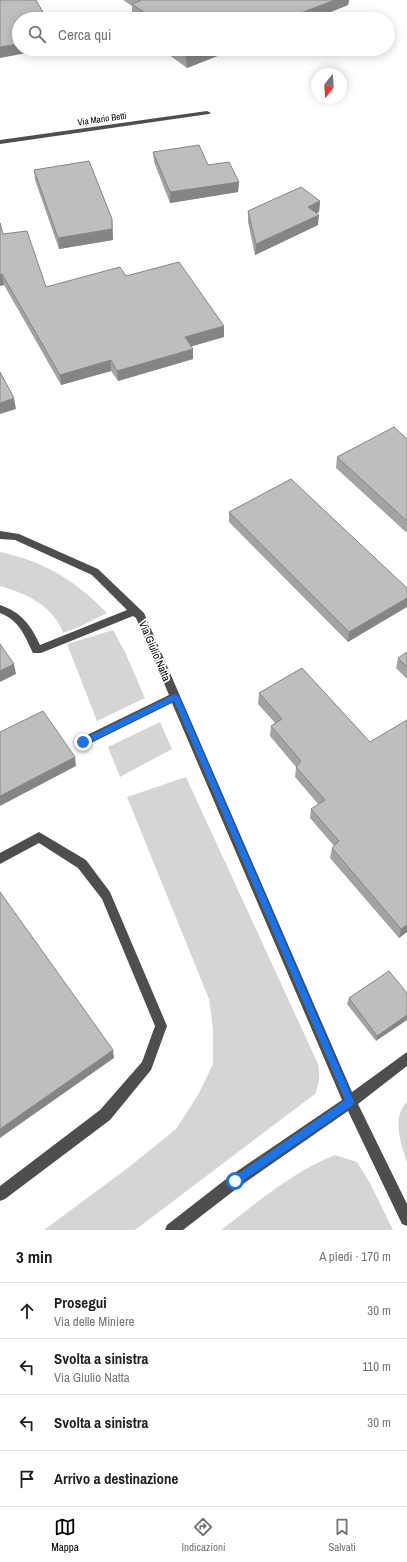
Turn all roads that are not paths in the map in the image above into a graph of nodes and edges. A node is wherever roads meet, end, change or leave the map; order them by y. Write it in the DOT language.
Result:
graph roads {
  1 [pos="207,113"];
  2 [pos="0,142"];
  3 [pos="0,535"];
  4 [pos="0,609"];
  5 [pos="135,611"];
  6 [pos="175,697"];
  7 [pos="83,742"];
  8 [pos="0,859"];
  9 [pos="407,1058"];
  10 [pos="350,1102"];
  11 [pos="0,1194"];
  12 [pos="407,1219"];
  13 [pos="172,1230"];
  1 -- 2 [label="street, Via Mario Betti"];
  3 -- 5 [label="street, Via Giulio Natta"];
  4 -- 5 [label="street"];
  5 -- 6 [label="street, Via Giulio Natta"];
  6 -- 7 [label="street"];
  6 -- 10 [label="street, Via Giulio Natta"];
  8 -- 11 [label="street"];
  9 -- 10 [label="street"];
  10 -- 12 [label="street, Via Giulio Natta"];
  10 -- 13 [label="street"];
}
